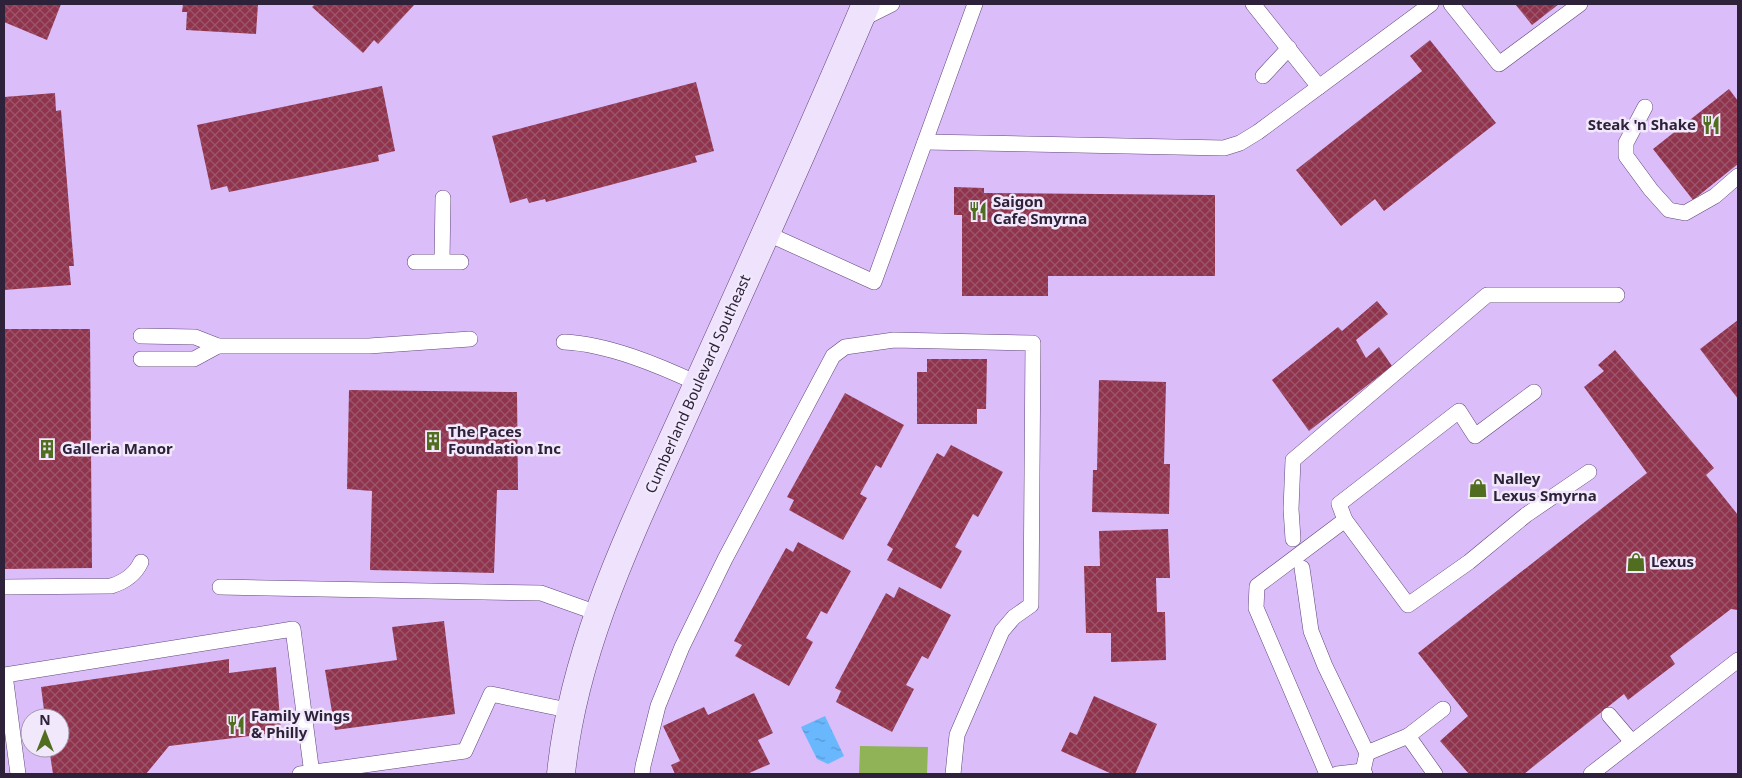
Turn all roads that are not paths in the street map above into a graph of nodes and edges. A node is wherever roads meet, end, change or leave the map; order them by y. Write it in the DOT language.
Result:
graph roads {
  1 [pos="866,4"];
  2 [pos="892,4"];
  3 [pos="975,4"];
  4 [pos="1253,4"];
  5 [pos="1431,4"];
  6 [pos="1451,4"];
  7 [pos="1580,4"];
  8 [pos="853,34"];
  9 [pos="1288,48"];
  10 [pos="1263,76"];
  11 [pos="1319,87"];
  12 [pos="1645,107"];
  13 [pos="925,142"];
  14 [pos="1738,176"];
  15 [pos="443,198"];
  16 [pos="766,233"];
  17 [pos="442,261"];
  18 [pos="416,262"];
  19 [pos="461,262"];
  20 [pos="1617,295"];
  21 [pos="141,336"];
  22 [pos="470,339"];
  23 [pos="564,342"];
  24 [pos="218,346"];
  25 [pos="141,359"];
  26 [pos="699,384"];
  27 [pos="1534,392"];
  28 [pos="1589,472"];
  29 [pos="1346,520"];
  30 [pos="1292,538"];
  31 [pos="141,562"];
  32 [pos="1302,568"];
  33 [pos="4,587"];
  34 [pos="220,587"];
  35 [pos="600,614"];
  36 [pos="1738,660"];
  37 [pos="1443,709"];
  38 [pos="572,711"];
  39 [pos="1610,715"];
  40 [pos="1408,736"];
  41 [pos="1632,742"];
  42 [pos="1367,753"];
  43 [pos="1364,773"];
  44 [pos="18,774"];
  45 [pos="308,774"];
  46 [pos="561,774"];
  47 [pos="642,774"];
  48 [pos="954,774"];
  49 [pos="1327,774"];
  50 [pos="1337,774"];
  51 [pos="1435,774"];
  52 [pos="1590,774"];
  1 -- 8 [label="main road, Cumberland Boulevard Southeast"];
  2 -- 8 [label="lane"];
  3 -- 13 [label="lane"];
  4 -- 9 [label="lane"];
  5 -- 11 [label="lane"];
  6 -- 7 [label="lane"];
  8 -- 16 [label="main road, Cumberland Boulevard Southeast"];
  9 -- 10 [label="lane"];
  9 -- 11 [label="lane"];
  11 -- 13 [label="lane"];
  12 -- 14 [label="lane"];
  13 -- 16 [label="lane"];
  15 -- 17 [label="lane"];
  16 -- 26 [label="main road, Cumberland Boulevard Southeast"];
  17 -- 18 [label="lane"];
  17 -- 19 [label="lane"];
  20 -- 30 [label="lane"];
  21 -- 24 [label="lane"];
  22 -- 24 [label="lane"];
  23 -- 26 [label="lane"];
  24 -- 25 [label="lane"];
  26 -- 35 [label="main road, Cumberland Boulevard Southeast"];
  27 -- 29 [label="lane"];
  28 -- 29 [label="lane"];
  29 -- 49 [label="lane"];
  31 -- 33 [label="lane"];
  32 -- 42 [label="lane"];
  34 -- 35 [label="lane"];
  35 -- 38 [label="main road, Cumberland Boulevard Southeast"];
  36 -- 41 [label="lane"];
  37 -- 40 [label="lane"];
  38 -- 45 [label="lane"];
  38 -- 46 [label="main road, Cumberland Boulevard Southeast"];
  39 -- 41 [label="lane"];
  40 -- 42 [label="lane"];
  40 -- 51 [label="lane"];
  41 -- 52 [label="lane"];
  42 -- 43 [label="lane"];
  43 -- 50 [label="lane"];
  44 -- 45 [label="lane"];
  47 -- 48 [label="lane"];
}
